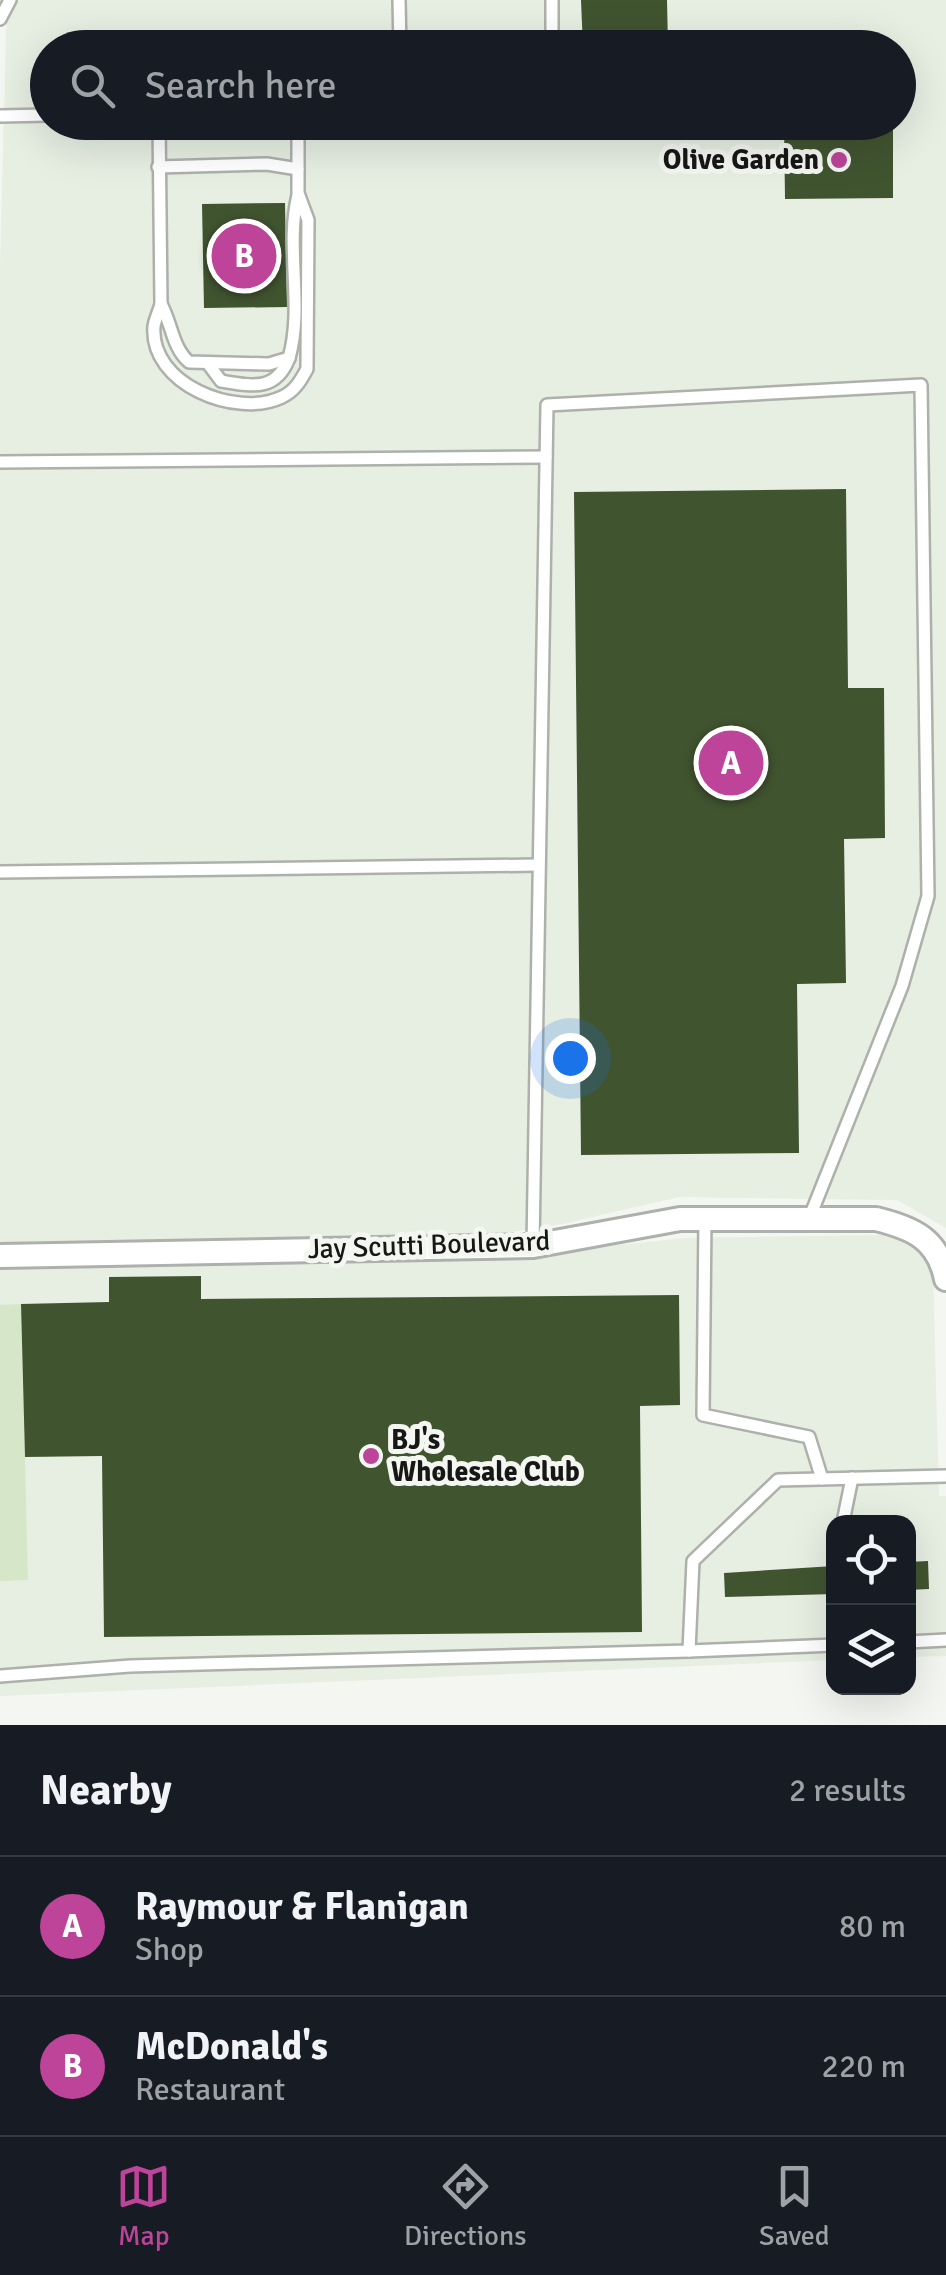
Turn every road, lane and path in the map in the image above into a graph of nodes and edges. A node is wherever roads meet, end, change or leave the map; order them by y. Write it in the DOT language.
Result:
graph roads {
  1 [pos="10,0"];
  2 [pos="399,0"];
  3 [pos="552,0"];
  4 [pos="0,19"];
  5 [pos="400,30"];
  6 [pos="552,30"];
  7 [pos="0,116"];
  8 [pos="30,116"];
  9 [pos="159,140"];
  10 [pos="298,140"];
  11 [pos="158,166"];
  12 [pos="298,169"];
  13 [pos="298,193"];
  14 [pos="162,304"];
  15 [pos="288,358"];
  16 [pos="209,364"];
  17 [pos="546,457"];
  18 [pos="0,462"];
  19 [pos="537,864"];
  20 [pos="0,872"];
  21 [pos="706,1218"];
  22 [pos="809,1219"];
  23 [pos="533,1246"];
  24 [pos="0,1256"];
  25 [pos="946,1279"];
  26 [pos="946,1476"];
  27 [pos="852,1478"];
  28 [pos="822,1479"];
  29 [pos="844,1515"];
  30 [pos="946,1640"];
  31 [pos="916,1642"];
  32 [pos="826,1645"];
  33 [pos="689,1652"];
  34 [pos="0,1676"];
  1 -- 4 [label="lane"];
  2 -- 5 [label="lane"];
  3 -- 6 [label="lane"];
  7 -- 8 [label="lane"];
  9 -- 11 [label="lane"];
  10 -- 12 [label="lane"];
  11 -- 12 [label="lane"];
  11 -- 14 [label="lane"];
  12 -- 13 [label="lane"];
  13 -- 14 [label="lane"];
  13 -- 15 [label="lane"];
  14 -- 16 [label="lane"];
  15 -- 16 [label="lane"];
  15 -- 16 [label="lane"];
  17 -- 18 [label="lane"];
  17 -- 19 [label="lane"];
  17 -- 22 [label="lane"];
  19 -- 20 [label="lane"];
  19 -- 23 [label="lane"];
  21 -- 22 [label="street, Jay Scutti Boulevard"];
  21 -- 23 [label="street, Jay Scutti Boulevard"];
  21 -- 28 [label="lane"];
  22 -- 25 [label="street, Jay Scutti Boulevard"];
  23 -- 24 [label="street, Jay Scutti Boulevard"];
  26 -- 27 [label="lane"];
  27 -- 28 [label="lane"];
  27 -- 29 [label="lane"];
  28 -- 33 [label="lane"];
  30 -- 31 [label="lane"];
  32 -- 33 [label="lane"];
  33 -- 34 [label="lane"];
}
